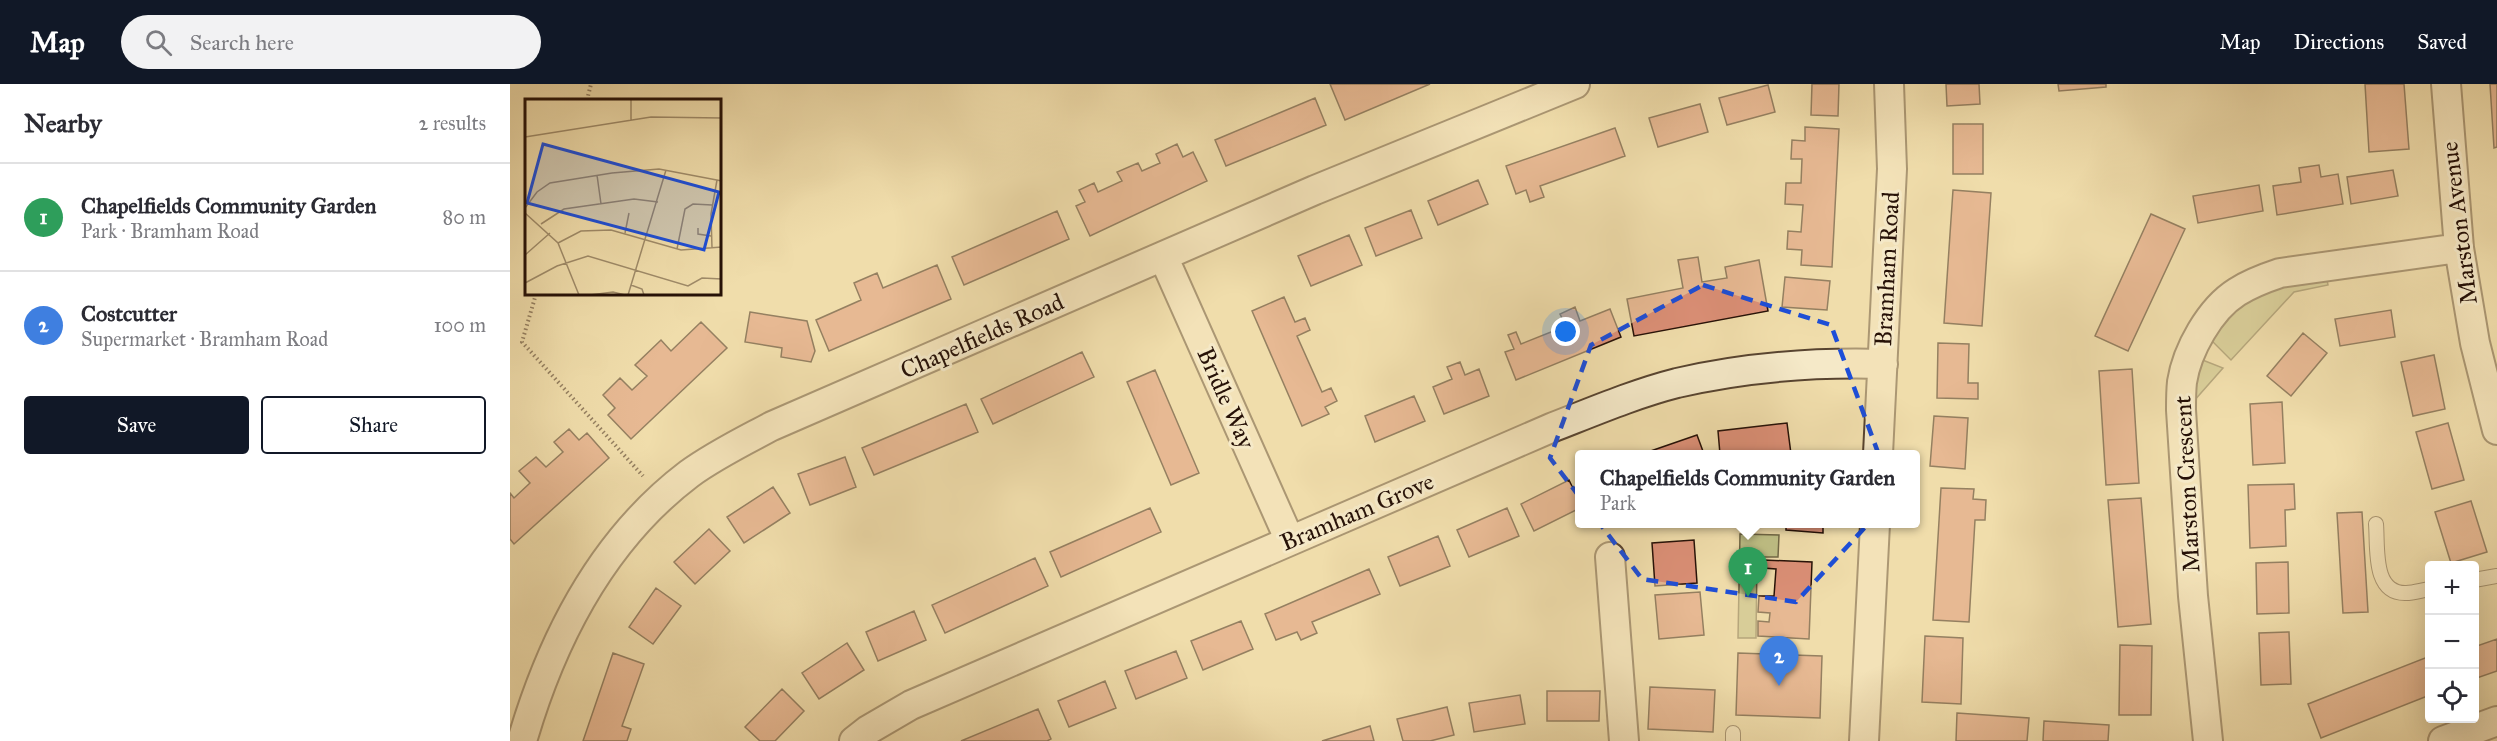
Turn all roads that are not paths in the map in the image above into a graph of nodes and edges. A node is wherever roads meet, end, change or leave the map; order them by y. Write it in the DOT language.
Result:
graph roads {
  1 [pos="1575,84"];
  2 [pos="1889,84"];
  3 [pos="2446,84"];
  4 [pos="2459,248"];
  5 [pos="1163,256"];
  6 [pos="1883,363"];
  7 [pos="2497,430"];
  8 [pos="1878,450"];
  9 [pos="2376,524"];
  10 [pos="1875,528"];
  11 [pos="1290,541"];
  12 [pos="1610,557"];
  13 [pos="2497,576"];
  14 [pos="2479,579"];
  15 [pos="2425,590"];
  16 [pos="2497,721"];
  17 [pos="522,741"];
  18 [pos="854,741"];
  19 [pos="1624,741"];
  20 [pos="1864,741"];
  21 [pos="2208,741"];
  22 [pos="2443,741"];
  1 -- 5 [label="street, Chapelfields Road"];
  2 -- 6 [label="street, Bramham Road"];
  3 -- 4 [label="street, Marston Avenue"];
  4 -- 7 [label="street, Marston Avenue"];
  4 -- 21 [label="street, Marston Crescent"];
  5 -- 11 [label="street, Bridle Way"];
  5 -- 17 [label="street, Chapelfields Road"];
  6 -- 8 [label="street, Bramham Road"];
  6 -- 11 [label="street, Bramham Grove"];
  9 -- 15 [label="lane"];
  10 -- 20 [label="street"];
  11 -- 18 [label="street, Bramham Grove"];
  12 -- 19 [label="street"];
  13 -- 14 [label="lane"];
  16 -- 22 [label="street"];
}
